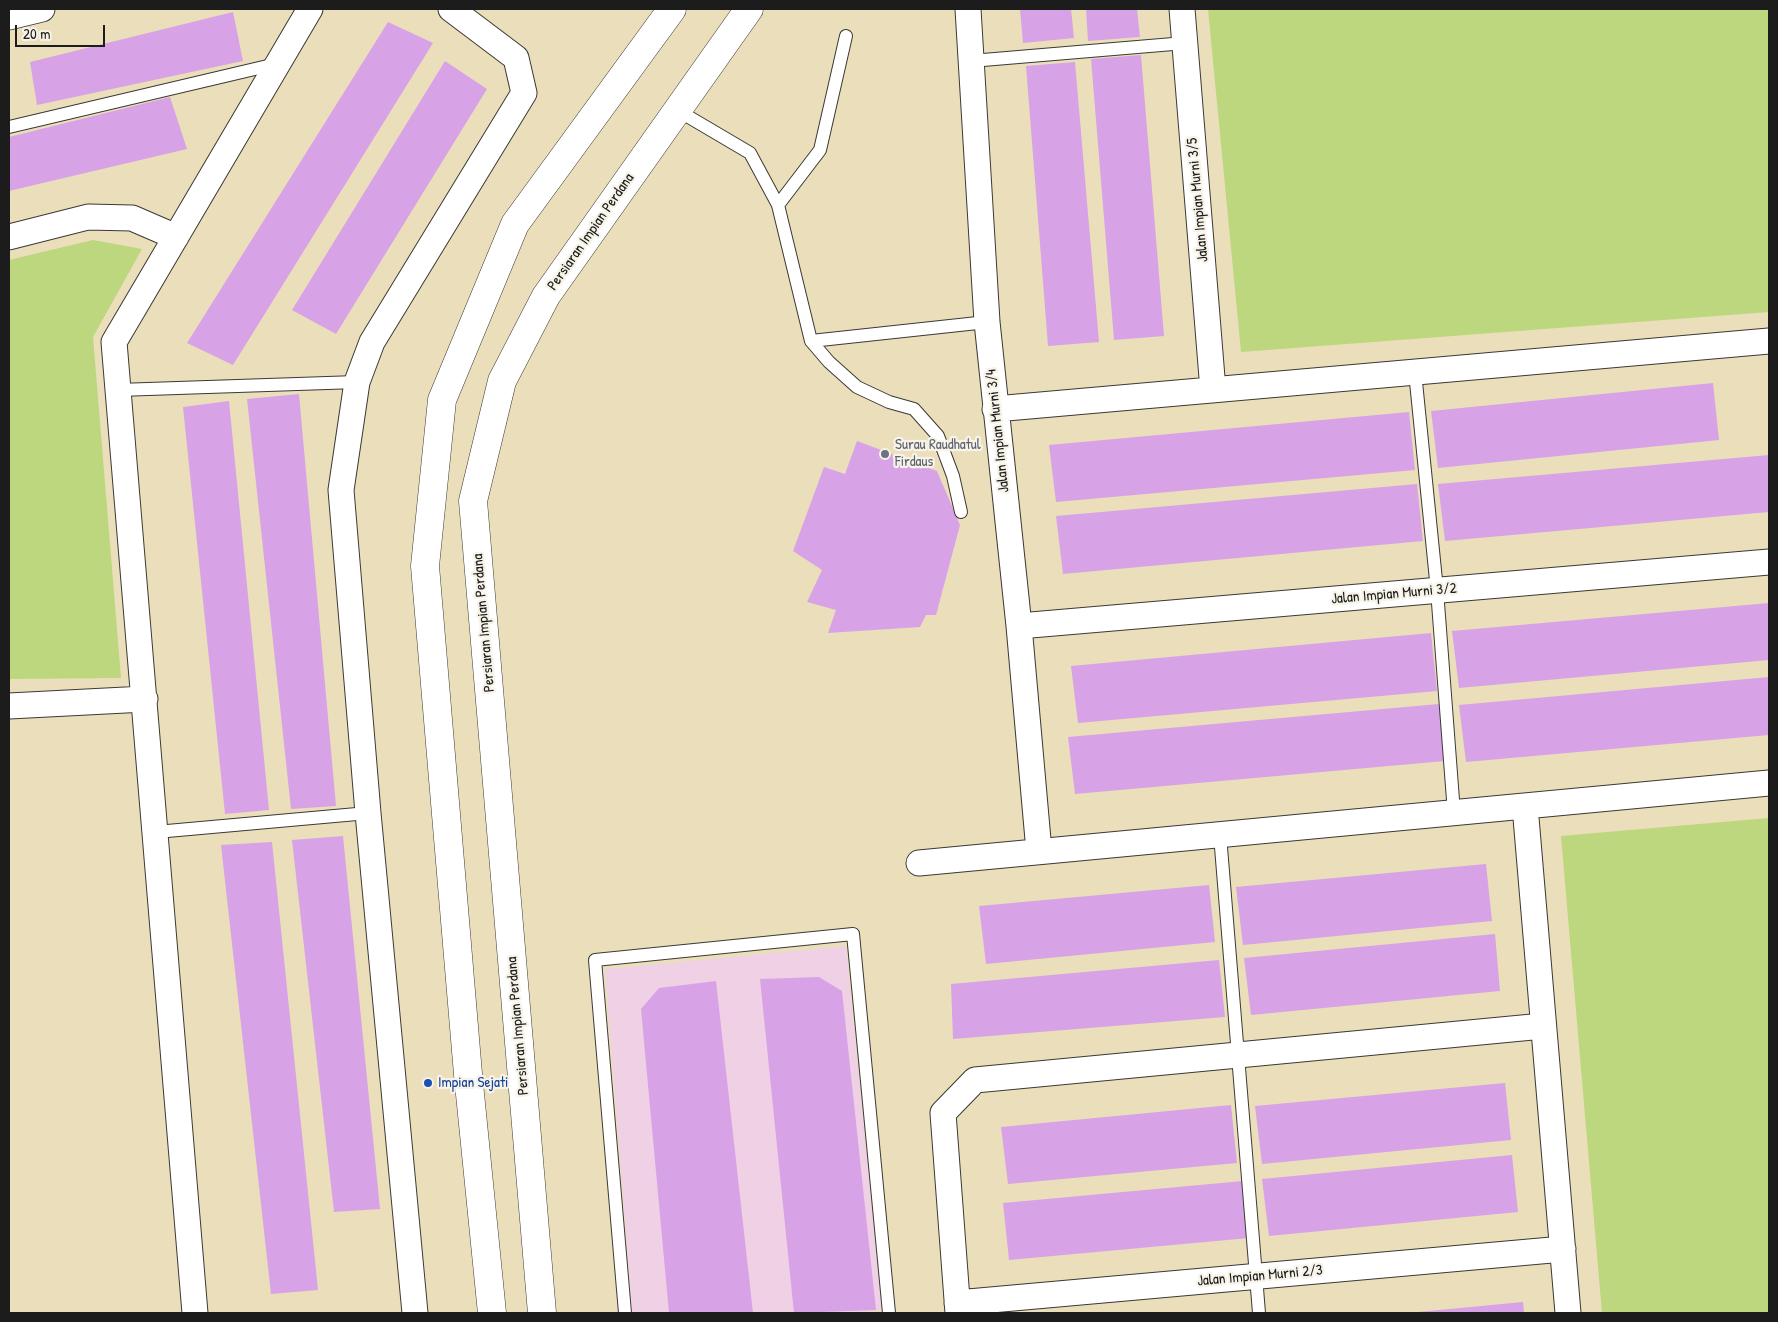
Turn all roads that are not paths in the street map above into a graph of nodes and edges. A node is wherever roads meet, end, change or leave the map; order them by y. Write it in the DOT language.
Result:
graph roads {
  1 [pos="42,9"];
  2 [pos="310,9"];
  3 [pos="451,9"];
  4 [pos="672,9"];
  5 [pos="749,9"];
  6 [pos="968,9"];
  7 [pos="1182,9"];
  8 [pos="9,16"];
  9 [pos="846,36"];
  10 [pos="1185,43"];
  11 [pos="971,61"];
  12 [pos="278,63"];
  13 [pos="677,110"];
  14 [pos="9,127"];
  15 [pos="778,205"];
  16 [pos="9,237"];
  17 [pos="176,237"];
  18 [pos="987,322"];
  19 [pos="811,341"];
  20 [pos="1769,341"];
  21 [pos="1415,372"];
  22 [pos="357,382"];
  23 [pos="118,390"];
  24 [pos="1213,390"];
  25 [pos="996,409"];
  26 [pos="961,512"];
  27 [pos="1769,562"];
  28 [pos="1437,590"];
  29 [pos="1019,626"];
  30 [pos="145,699"];
  31 [pos="9,706"];
  32 [pos="1769,783"];
  33 [pos="1525,806"];
  34 [pos="368,813"];
  35 [pos="1454,813"];
  36 [pos="156,832"];
  37 [pos="1220,835"];
  38 [pos="1039,851"];
  39 [pos="919,863"];
  40 [pos="1543,1026"];
  41 [pos="1238,1055"];
  42 [pos="1564,1249"];
  43 [pos="1256,1277"];
  44 [pos="958,1308"];
  45 [pos="195,1313"];
  46 [pos="415,1313"];
  47 [pos="492,1313"];
  48 [pos="542,1313"];
  49 [pos="625,1313"];
  50 [pos="888,1313"];
  51 [pos="1259,1313"];
  52 [pos="1568,1313"];
  1 -- 8 [label="street"];
  2 -- 12 [label="street"];
  3 -- 22 [label="street"];
  4 -- 47 [label="street"];
  5 -- 13 [label="street, Persiaran Impian Perdana"];
  6 -- 11 [label="street, Jalan Impian Murni 3/4"];
  7 -- 10 [label="street, Jalan Impian Murni 3/5"];
  9 -- 15 [label="lane"];
  10 -- 11 [label="lane"];
  10 -- 24 [label="street, Jalan Impian Murni 3/5"];
  11 -- 18 [label="street, Jalan Impian Murni 3/4"];
  12 -- 14 [label="lane"];
  12 -- 17 [label="street"];
  13 -- 15 [label="lane"];
  13 -- 48 [label="street, Persiaran Impian Perdana"];
  15 -- 19 [label="lane"];
  16 -- 17 [label="street"];
  17 -- 23 [label="street"];
  18 -- 19 [label="lane"];
  18 -- 25 [label="street, Jalan Impian Murni 3/4"];
  19 -- 26 [label="lane"];
  20 -- 21 [label="street"];
  21 -- 24 [label="street"];
  21 -- 28 [label="lane"];
  22 -- 23 [label="lane"];
  22 -- 34 [label="street"];
  23 -- 30 [label="street"];
  24 -- 25 [label="street"];
  25 -- 29 [label="street, Jalan Impian Murni 3/4"];
  27 -- 28 [label="street, Jalan Impian Murni 3/2"];
  28 -- 29 [label="street, Jalan Impian Murni 3/2"];
  28 -- 35 [label="lane"];
  29 -- 38 [label="street, Jalan Impian Murni 3/4"];
  30 -- 31 [label="street"];
  30 -- 36 [label="street"];
  32 -- 33 [label="street"];
  33 -- 35 [label="street"];
  33 -- 40 [label="street"];
  34 -- 36 [label="lane"];
  34 -- 46 [label="street"];
  35 -- 37 [label="street"];
  36 -- 45 [label="street"];
  37 -- 38 [label="street"];
  37 -- 41 [label="lane"];
  38 -- 39 [label="street"];
  40 -- 41 [label="street"];
  40 -- 42 [label="street"];
  41 -- 43 [label="lane"];
  41 -- 44 [label="street"];
  42 -- 43 [label="street, Jalan Impian Murni 2/3"];
  42 -- 52 [label="street"];
  43 -- 44 [label="street, Jalan Impian Murni 2/3"];
  43 -- 51 [label="lane"];
  49 -- 50 [label="lane"];
}
